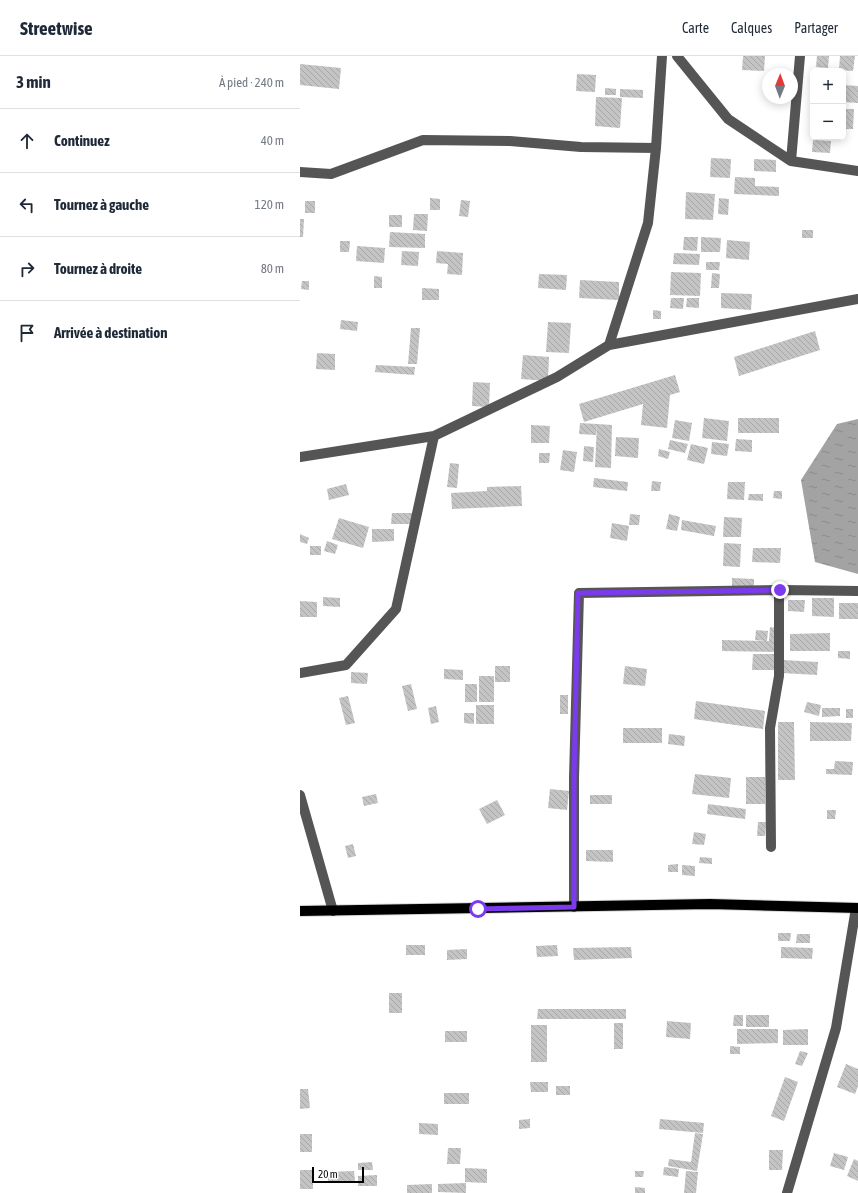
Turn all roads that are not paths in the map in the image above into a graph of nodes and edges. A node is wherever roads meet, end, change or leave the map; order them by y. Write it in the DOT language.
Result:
graph roads {
  1 [pos="662,56"];
  2 [pos="677,56"];
  3 [pos="800,56"];
  4 [pos="656,148"];
  5 [pos="791,161"];
  6 [pos="858,171"];
  7 [pos="300,172"];
  8 [pos="858,299"];
  9 [pos="609,345"];
  10 [pos="434,436"];
  11 [pos="300,457"];
  12 [pos="780,590"];
  13 [pos="858,591"];
  14 [pos="300,673"];
  15 [pos="300,795"];
  16 [pos="771,847"];
  17 [pos="574,907"];
  18 [pos="857,908"];
  19 [pos="300,911"];
  20 [pos="333,911"];
  21 [pos="787,1193"];
  1 -- 4 [label="street"];
  2 -- 5 [label="street"];
  3 -- 5 [label="street"];
  4 -- 7 [label="street"];
  4 -- 9 [label="street"];
  5 -- 6 [label="street"];
  8 -- 9 [label="street"];
  9 -- 10 [label="street"];
  10 -- 11 [label="street"];
  10 -- 14 [label="street"];
  12 -- 13 [label="street"];
  12 -- 16 [label="street"];
  12 -- 17 [label="street"];
  15 -- 20 [label="street"];
  17 -- 18 [label="main road"];
  17 -- 20 [label="main road"];
  18 -- 21 [label="street"];
  19 -- 20 [label="main road"];
}
